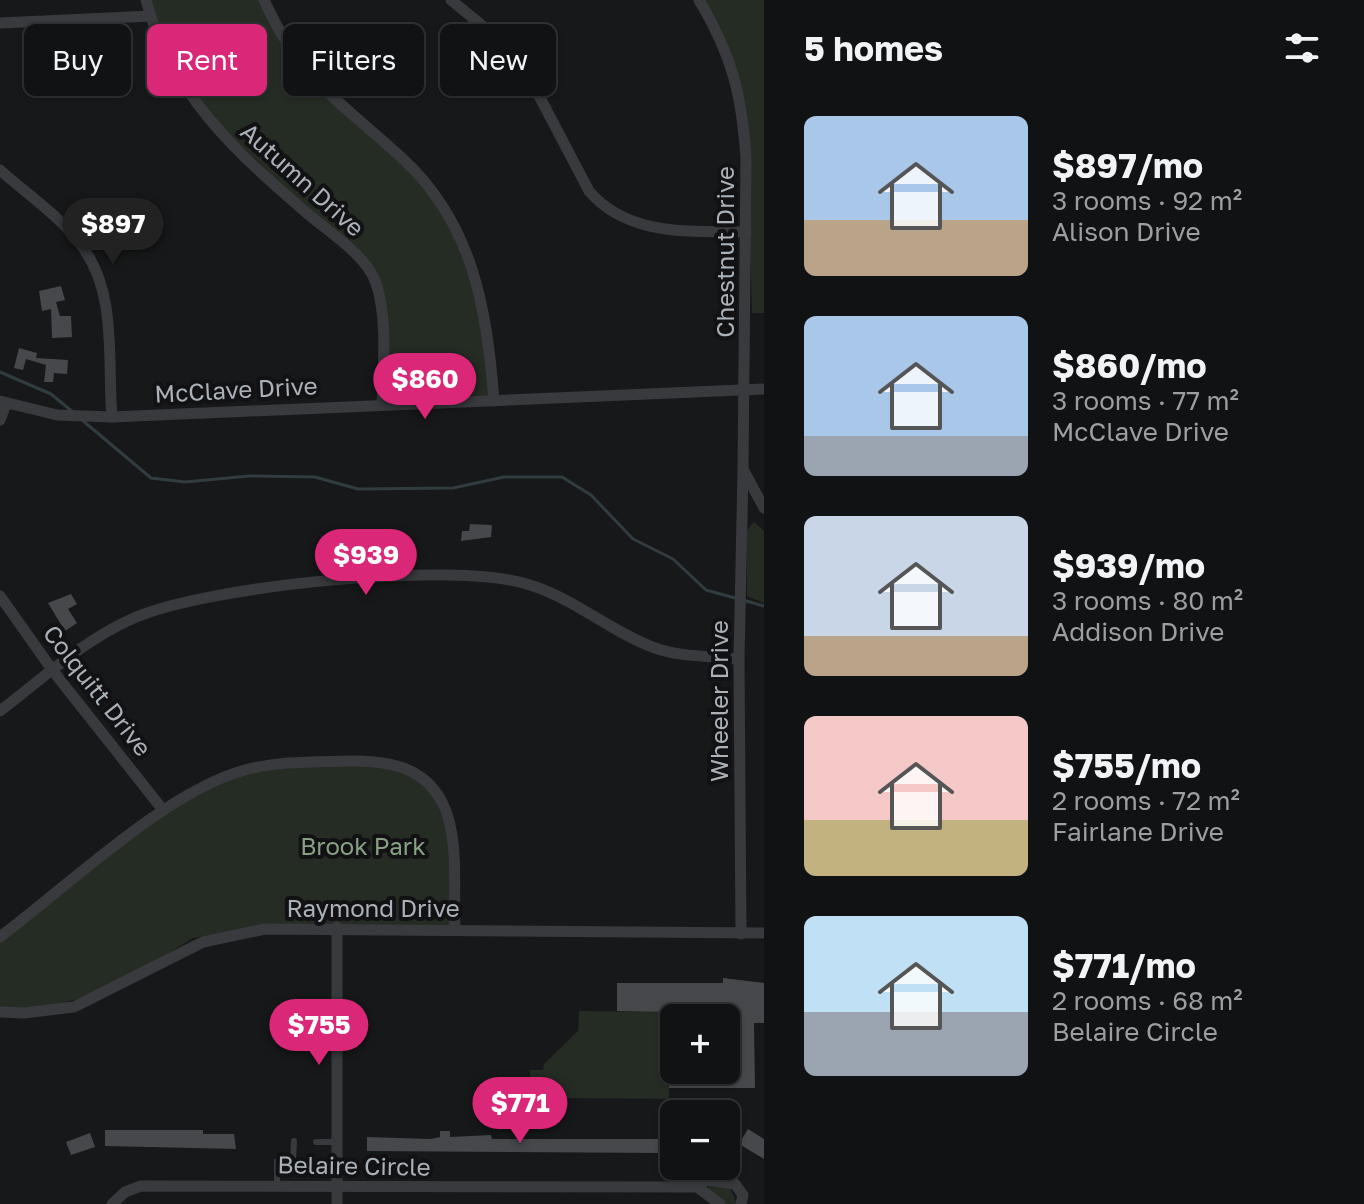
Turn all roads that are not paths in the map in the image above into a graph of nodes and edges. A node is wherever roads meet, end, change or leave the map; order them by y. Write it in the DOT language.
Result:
graph roads {
  1 [pos="146,0"];
  2 [pos="264,0"];
  3 [pos="451,0"];
  4 [pos="699,0"];
  5 [pos="151,16"];
  6 [pos="0,23"];
  7 [pos="0,170"];
  8 [pos="746,232"];
  9 [pos="745,389"];
  10 [pos="764,389"];
  11 [pos="494,401"];
  12 [pos="3,402"];
  13 [pos="382,404"];
  14 [pos="112,417"];
  15 [pos="0,420"];
  16 [pos="743,469"];
  17 [pos="764,508"];
  18 [pos="0,596"];
  19 [pos="739,659"];
  20 [pos="53,671"];
  21 [pos="0,711"];
  22 [pos="163,810"];
  23 [pos="337,927"];
  24 [pos="455,928"];
  25 [pos="764,933"];
  26 [pos="741,934"];
  27 [pos="0,937"];
  28 [pos="0,1012"];
  29 [pos="294,1141"];
  30 [pos="316,1142"];
  31 [pos="337,1142"];
  32 [pos="277,1161"];
  33 [pos="293,1162"];
  34 [pos="337,1185"];
  35 [pos="277,1186"];
  36 [pos="697,1187"];
  37 [pos="112,1204"];
  38 [pos="337,1204"];
  39 [pos="720,1204"];
  40 [pos="741,1204"];
  1 -- 5 [label="street, Autumn Drive"];
  2 -- 11 [label="street"];
  3 -- 8 [label="street"];
  4 -- 8 [label="street, Chestnut Drive"];
  5 -- 6 [label="street"];
  5 -- 13 [label="street, Autumn Drive"];
  7 -- 14 [label="street"];
  8 -- 9 [label="street, Chestnut Drive"];
  9 -- 10 [label="street, McClave Drive"];
  9 -- 11 [label="street, McClave Drive"];
  9 -- 16 [label="street, Chestnut Drive"];
  11 -- 13 [label="street, McClave Drive"];
  12 -- 14 [label="street, McClave Drive"];
  12 -- 15 [label="street"];
  13 -- 14 [label="street, McClave Drive"];
  16 -- 17 [label="street, Chestnut Drive"];
  16 -- 19 [label="street, Wheeler Drive"];
  18 -- 20 [label="street, Colquitt Drive"];
  19 -- 20 [label="street"];
  19 -- 26 [label="street, Wheeler Drive"];
  20 -- 21 [label="street"];
  20 -- 22 [label="street, Colquitt Drive"];
  22 -- 24 [label="street"];
  22 -- 27 [label="street"];
  23 -- 24 [label="street, Raymond Drive"];
  23 -- 28 [label="street, Raymond Drive"];
  23 -- 31 [label="street"];
  24 -- 26 [label="street, Raymond Drive"];
  25 -- 26 [label="street, Raymond Drive"];
  29 -- 33 [label="lane"];
  30 -- 31 [label="lane"];
  31 -- 34 [label="street"];
  32 -- 35 [label="lane"];
  34 -- 35 [label="street, Belaire Circle"];
  34 -- 36 [label="street, Belaire Circle"];
  34 -- 38 [label="street"];
  35 -- 37 [label="street, Belaire Circle"];
  36 -- 39 [label="street"];
  36 -- 40 [label="street, Belaire Circle"];
}
